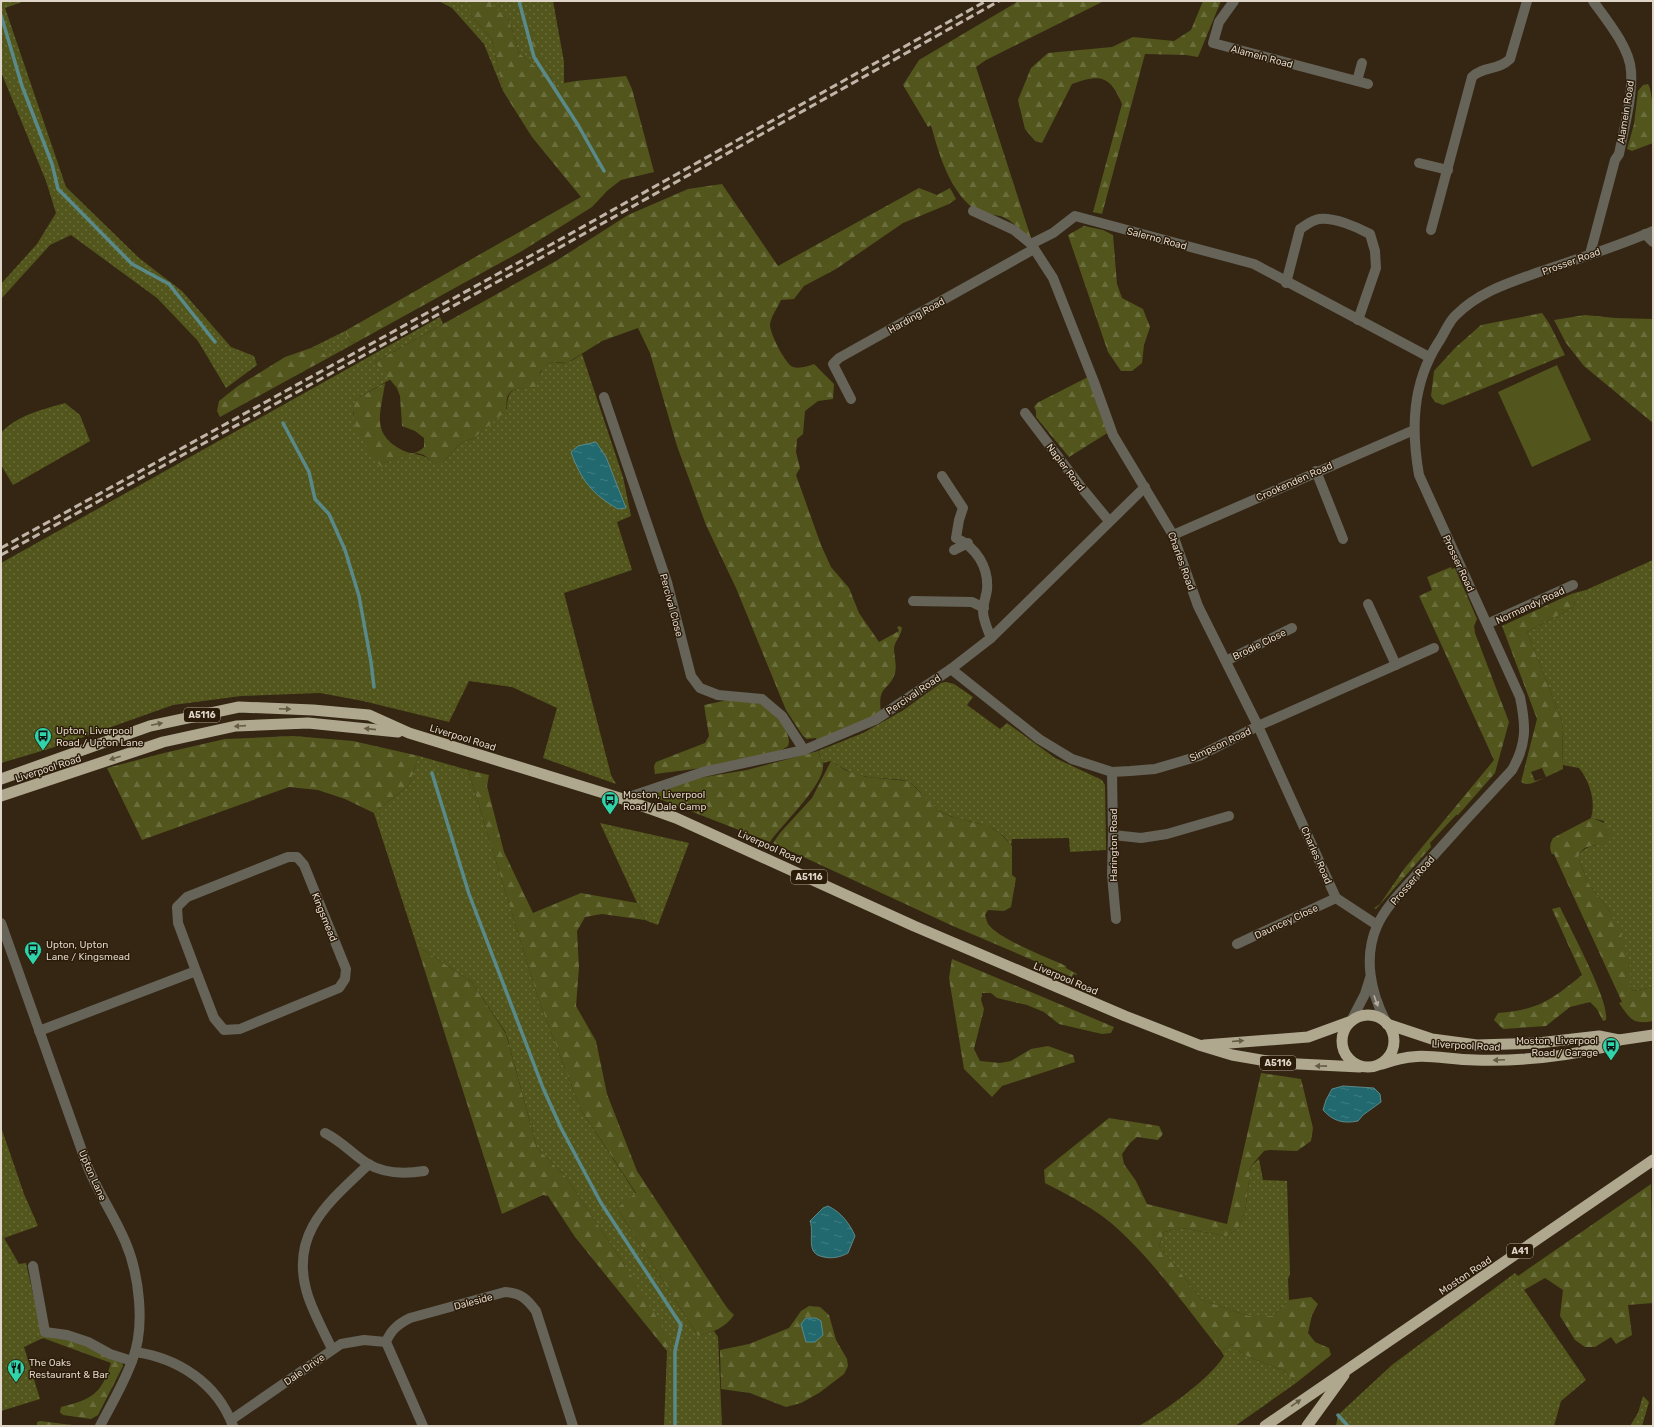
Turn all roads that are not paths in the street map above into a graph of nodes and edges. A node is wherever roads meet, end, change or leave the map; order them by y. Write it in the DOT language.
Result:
graph roads {
  1 [pos="1234,1"];
  2 [pos="1527,1"];
  3 [pos="1593,1"];
  4 [pos="1362,63"];
  5 [pos="1357,81"];
  6 [pos="1368,84"];
  7 [pos="1419,162"];
  8 [pos="1448,170"];
  9 [pos="973,211"];
  10 [pos="1431,230"];
  11 [pos="1649,233"];
  12 [pos="1653,242"];
  13 [pos="1032,246"];
  14 [pos="1590,254"];
  15 [pos="1286,282"];
  16 [pos="1358,320"];
  17 [pos="1429,357"];
  18 [pos="604,397"];
  19 [pos="851,399"];
  20 [pos="1025,413"];
  21 [pos="1414,430"];
  22 [pos="1316,472"];
  23 [pos="942,476"];
  24 [pos="1145,487"];
  25 [pos="1109,521"];
  26 [pos="1173,534"];
  27 [pos="1343,539"];
  28 [pos="968,543"];
  29 [pos="954,550"];
  30 [pos="1573,585"];
  31 [pos="913,601"];
  32 [pos="1368,604"];
  33 [pos="984,608"];
  34 [pos="1487,624"];
  35 [pos="1292,628"];
  36 [pos="991,638"];
  37 [pos="1434,648"];
  38 [pos="1226,661"];
  39 [pos="1396,665"];
  40 [pos="951,669"];
  41 [pos="1258,726"];
  42 [pos="409,733"];
  43 [pos="804,750"];
  44 [pos="1112,772"];
  45 [pos="1,779"];
  46 [pos="1,796"];
  47 [pos="623,799"];
  48 [pos="1229,816"];
  49 [pos="1113,835"];
  50 [pos="1336,898"];
  51 [pos="1116,919"];
  52 [pos="1,923"];
  53 [pos="1377,926"];
  54 [pos="1237,944"];
  55 [pos="196,971"];
  56 [pos="1370,978"];
  57 [pos="1350,1021"];
  58 [pos="1387,1023"];
  59 [pos="39,1031"];
  60 [pos="1653,1035"];
  61 [pos="1619,1040"];
  62 [pos="1199,1045"];
  63 [pos="1382,1064"];
  64 [pos="1360,1067"];
  65 [pos="325,1133"];
  66 [pos="1653,1160"];
  67 [pos="369,1164"];
  68 [pos="424,1171"];
  69 [pos="33,1266"];
  70 [pos="386,1342"];
  71 [pos="332,1349"];
  72 [pos="134,1357"];
  73 [pos="1349,1368"];
  74 [pos="232,1423"];
  75 [pos="100,1426"];
  76 [pos="423,1426"];
  77 [pos="573,1426"];
  78 [pos="1265,1426"];
  79 [pos="1307,1426"];
  1 -- 5 [label="street, Alamein Road"];
  2 -- 8 [label="street"];
  3 -- 14 [label="street, Alamein Road"];
  4 -- 5 [label="street"];
  5 -- 6 [label="street, Alamein Road"];
  7 -- 8 [label="street"];
  8 -- 10 [label="street"];
  9 -- 13 [label="street, Charles Road"];
  11 -- 12 [label="street"];
  11 -- 14 [label="street, Prosser Road"];
  13 -- 15 [label="street, Salerno Road"];
  13 -- 19 [label="street, Harding Road"];
  13 -- 24 [label="street, Charles Road"];
  14 -- 17 [label="street, Prosser Road"];
  15 -- 16 [label="street, Salerno Road"];
  15 -- 16 [label="street"];
  16 -- 17 [label="street, Salerno Road"];
  17 -- 21 [label="street, Prosser Road"];
  18 -- 43 [label="street, Percival Close"];
  20 -- 25 [label="street, Napier Road"];
  21 -- 22 [label="street, Crookenden Road"];
  21 -- 34 [label="street, Prosser Road"];
  22 -- 26 [label="street, Crookenden Road"];
  22 -- 27 [label="street"];
  23 -- 28 [label="street"];
  24 -- 25 [label="street, Percival Road"];
  24 -- 26 [label="street, Charles Road"];
  25 -- 36 [label="street, Percival Road"];
  26 -- 38 [label="street, Charles Road"];
  28 -- 29 [label="street"];
  28 -- 33 [label="street"];
  30 -- 34 [label="street, Normandy Road"];
  31 -- 33 [label="street"];
  32 -- 39 [label="street"];
  33 -- 36 [label="street"];
  34 -- 53 [label="street, Prosser Road"];
  35 -- 38 [label="street, Brodie Close"];
  36 -- 40 [label="street, Percival Road"];
  37 -- 39 [label="street, Simpson Road"];
  38 -- 41 [label="street, Charles Road"];
  39 -- 41 [label="street, Simpson Road"];
  40 -- 43 [label="street, Percival Road"];
  40 -- 44 [label="street, Simpson Road"];
  41 -- 44 [label="street, Simpson Road"];
  41 -- 50 [label="street, Charles Road"];
  45 -- 42 [label="highway, Liverpool Road / A5116, one-way"];
  42 -- 46 [label="highway, Liverpool Road / A5116, one-way"];
  42 -- 47 [label="highway, Liverpool Road / A5116"];
  43 -- 47 [label="street, Percival Road"];
  44 -- 49 [label="street, Harington Road"];
  47 -- 62 [label="highway, Liverpool Road / A5116"];
  48 -- 49 [label="street"];
  49 -- 51 [label="street, Harington Road"];
  50 -- 53 [label="street"];
  50 -- 54 [label="street, Dauncey Close"];
  52 -- 59 [label="street, Upton Lane"];
  53 -- 56 [label="street, Prosser Road"];
  55 -- 55 [label="street, Kingsmead"];
  55 -- 59 [label="street"];
  56 -- 57 [label="street, Prosser Road"];
  56 -- 58 [label="street, Prosser Road, one-way"];
  57 -- 58 [label="highway, A5116"];
  62 -- 57 [label="highway, Liverpool Road / A5116, one-way"];
  57 -- 64 [label="highway"];
  58 -- 61 [label="highway, Liverpool Road / A5116"];
  58 -- 63 [label="highway"];
  59 -- 72 [label="street, Upton Lane"];
  60 -- 61 [label="highway, Liverpool Road / A5116"];
  61 -- 63 [label="highway, Liverpool Road / A5116, one-way"];
  64 -- 62 [label="highway, Liverpool Road / A5116, one-way"];
  63 -- 64 [label="highway, A5116"];
  65 -- 67 [label="street"];
  66 -- 73 [label="highway, Moston Road / A41"];
  67 -- 68 [label="street"];
  67 -- 71 [label="street"];
  69 -- 72 [label="street"];
  70 -- 71 [label="street, Dale Drive"];
  70 -- 76 [label="street"];
  70 -- 77 [label="street, Daleside"];
  71 -- 74 [label="street, Dale Drive"];
  72 -- 74 [label="street"];
  72 -- 75 [label="street, Upton Lane"];
  78 -- 73 [label="highway, Moston Road / A41, one-way"];
  73 -- 79 [label="highway, Moston Road / A41"];
}
